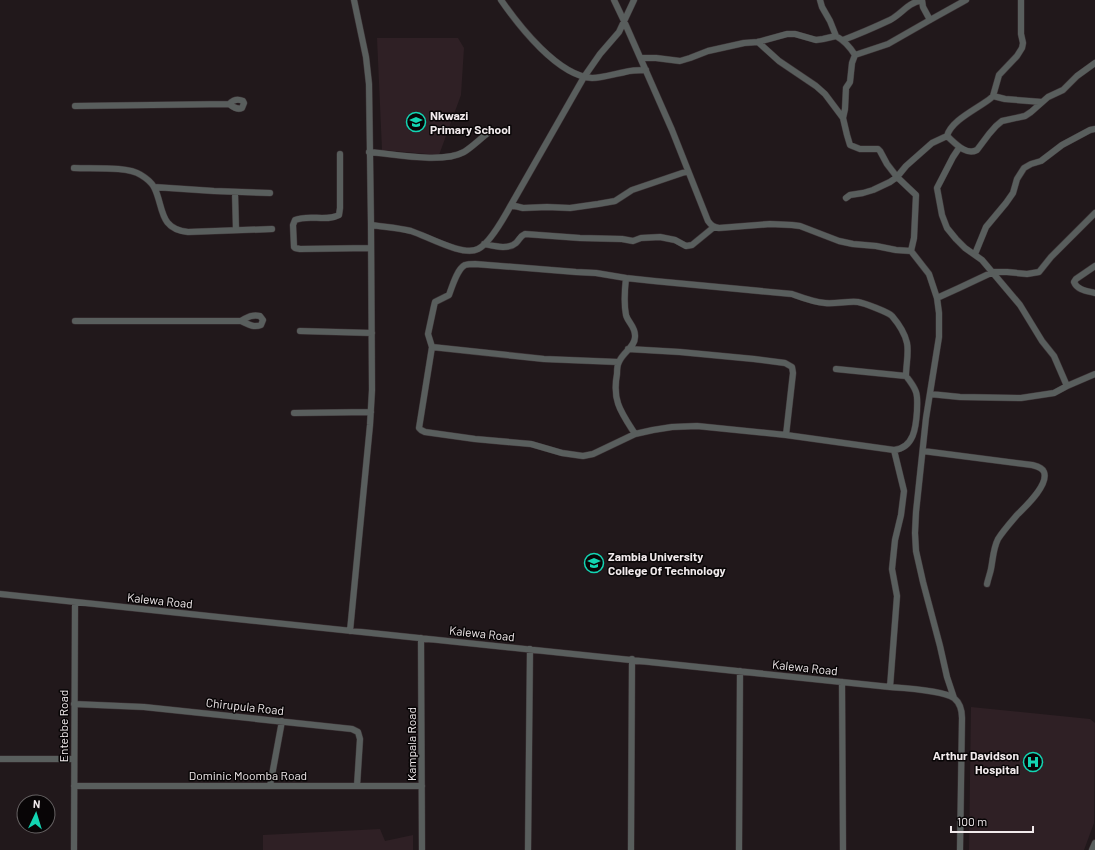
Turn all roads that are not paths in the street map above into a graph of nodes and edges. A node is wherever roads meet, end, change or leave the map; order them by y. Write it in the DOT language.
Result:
graph roads {
  1 [pos="354,0"];
  2 [pos="501,0"];
  3 [pos="614,0"];
  4 [pos="634,0"];
  5 [pos="820,0"];
  6 [pos="922,0"];
  7 [pos="966,0"];
  8 [pos="1020,0"];
  9 [pos="930,20"];
  10 [pos="624,21"];
  11 [pos="836,36"];
  12 [pos="843,40"];
  13 [pos="758,42"];
  14 [pos="855,55"];
  15 [pos="641,58"];
  16 [pos="1095,63"];
  17 [pos="646,70"];
  18 [pos="584,77"];
  19 [pos="993,96"];
  20 [pos="1042,102"];
  21 [pos="228,104"];
  22 [pos="75,106"];
  23 [pos="843,118"];
  24 [pos="1095,129"];
  25 [pos="488,133"];
  26 [pos="947,136"];
  27 [pos="959,148"];
  28 [pos="369,152"];
  29 [pos="340,154"];
  30 [pos="74,168"];
  31 [pos="688,171"];
  32 [pos="897,177"];
  33 [pos="154,187"];
  34 [pos="235,192"];
  35 [pos="270,193"];
  36 [pos="846,198"];
  37 [pos="511,205"];
  38 [pos="1095,212"];
  39 [pos="371,225"];
  40 [pos="714,227"];
  41 [pos="272,229"];
  42 [pos="236,230"];
  43 [pos="484,244"];
  44 [pos="371,248"];
  45 [pos="911,251"];
  46 [pos="975,254"];
  47 [pos="1095,266"];
  48 [pos="993,272"];
  49 [pos="626,278"];
  50 [pos="1095,293"];
  51 [pos="936,298"];
  52 [pos="75,321"];
  53 [pos="242,321"];
  54 [pos="300,332"];
  55 [pos="372,333"];
  56 [pos="432,346"];
  57 [pos="628,349"];
  58 [pos="618,362"];
  59 [pos="836,369"];
  60 [pos="1095,374"];
  61 [pos="906,376"];
  62 [pos="1067,386"];
  63 [pos="930,394"];
  64 [pos="371,412"];
  65 [pos="294,413"];
  66 [pos="635,434"];
  67 [pos="786,435"];
  68 [pos="894,450"];
  69 [pos="923,451"];
  70 [pos="987,584"];
  71 [pos="0,594"];
  72 [pos="75,602"];
  73 [pos="350,631"];
  74 [pos="421,638"];
  75 [pos="530,649"];
  76 [pos="632,659"];
  77 [pos="740,671"];
  78 [pos="842,682"];
  79 [pos="890,686"];
  80 [pos="954,698"];
  81 [pos="74,704"];
  82 [pos="282,721"];
  83 [pos="0,759"];
  84 [pos="74,759"];
  85 [pos="74,786"];
  86 [pos="270,786"];
  87 [pos="357,786"];
  88 [pos="422,786"];
  89 [pos="1095,843"];
  90 [pos="74,850"];
  91 [pos="422,850"];
  92 [pos="528,850"];
  93 [pos="631,850"];
  94 [pos="739,850"];
  95 [pos="843,850"];
  96 [pos="960,850"];
  97 [pos="1092,850"];
  1 -- 28 [label="street"];
  2 -- 18 [label="street"];
  3 -- 10 [label="street"];
  4 -- 10 [label="street"];
  5 -- 11 [label="street"];
  6 -- 9 [label="street"];
  6 -- 12 [label="street"];
  7 -- 9 [label="street"];
  8 -- 19 [label="street"];
  9 -- 14 [label="street"];
  10 -- 15 [label="street"];
  10 -- 18 [label="street"];
  11 -- 12 [label="street"];
  11 -- 13 [label="street"];
  12 -- 14 [label="street"];
  13 -- 15 [label="street"];
  13 -- 23 [label="street"];
  14 -- 23 [label="street"];
  15 -- 17 [label="street"];
  16 -- 20 [label="street"];
  17 -- 18 [label="street"];
  17 -- 31 [label="street"];
  18 -- 37 [label="street"];
  19 -- 20 [label="street"];
  19 -- 26 [label="street"];
  20 -- 27 [label="street"];
  21 -- 22 [label="street"];
  23 -- 32 [label="street"];
  24 -- 46 [label="street"];
  25 -- 28 [label="street"];
  26 -- 27 [label="street"];
  26 -- 32 [label="street"];
  27 -- 46 [label="street"];
  28 -- 39 [label="street"];
  29 -- 44 [label="street"];
  30 -- 33 [label="street"];
  31 -- 37 [label="street"];
  31 -- 40 [label="street"];
  32 -- 36 [label="street"];
  32 -- 45 [label="street"];
  33 -- 34 [label="street"];
  33 -- 42 [label="street"];
  34 -- 35 [label="street"];
  34 -- 42 [label="street"];
  37 -- 43 [label="street"];
  38 -- 48 [label="street"];
  39 -- 43 [label="street"];
  39 -- 44 [label="street"];
  40 -- 43 [label="street"];
  40 -- 45 [label="street"];
  41 -- 42 [label="street"];
  44 -- 55 [label="street"];
  45 -- 51 [label="street"];
  46 -- 48 [label="street"];
  47 -- 50 [label="street"];
  48 -- 51 [label="street"];
  48 -- 62 [label="street"];
  49 -- 56 [label="street"];
  49 -- 57 [label="street"];
  49 -- 61 [label="street"];
  51 -- 63 [label="street"];
  52 -- 53 [label="street"];
  54 -- 55 [label="street"];
  55 -- 64 [label="street"];
  56 -- 58 [label="street"];
  56 -- 66 [label="street"];
  57 -- 58 [label="street"];
  57 -- 67 [label="street"];
  58 -- 66 [label="street"];
  59 -- 61 [label="street"];
  60 -- 62 [label="street"];
  61 -- 68 [label="street"];
  62 -- 63 [label="street"];
  63 -- 69 [label="street"];
  64 -- 65 [label="street"];
  64 -- 73 [label="street"];
  66 -- 67 [label="street"];
  67 -- 68 [label="street"];
  68 -- 79 [label="street"];
  69 -- 70 [label="street"];
  69 -- 80 [label="street"];
  71 -- 72 [label="street, Kalewa Road"];
  72 -- 73 [label="street, Kalewa Road"];
  72 -- 81 [label="street, Entebbe Road"];
  73 -- 74 [label="street, Kalewa Road"];
  74 -- 75 [label="street, Kalewa Road"];
  74 -- 88 [label="street, Kampala Road"];
  75 -- 76 [label="street, Kalewa Road"];
  75 -- 92 [label="street"];
  76 -- 77 [label="street, Kalewa Road"];
  76 -- 93 [label="street"];
  77 -- 78 [label="street, Kalewa Road"];
  77 -- 94 [label="street"];
  78 -- 79 [label="street, Kalewa Road"];
  78 -- 95 [label="street"];
  79 -- 80 [label="street, Kalewa Road"];
  80 -- 96 [label="street"];
  81 -- 82 [label="street, Chirupula Road"];
  81 -- 84 [label="street, Entebbe Road"];
  82 -- 86 [label="street"];
  82 -- 87 [label="street, Chirupula Road"];
  83 -- 84 [label="street"];
  84 -- 85 [label="street, Entebbe Road"];
  85 -- 86 [label="street, Dominic Moomba Road"];
  85 -- 90 [label="street, Entebbe Road"];
  86 -- 87 [label="street, Dominic Moomba Road"];
  87 -- 88 [label="street, Dominic Moomba Road"];
  88 -- 91 [label="street, Kampala Road"];
  89 -- 97 [label="street"];
}
